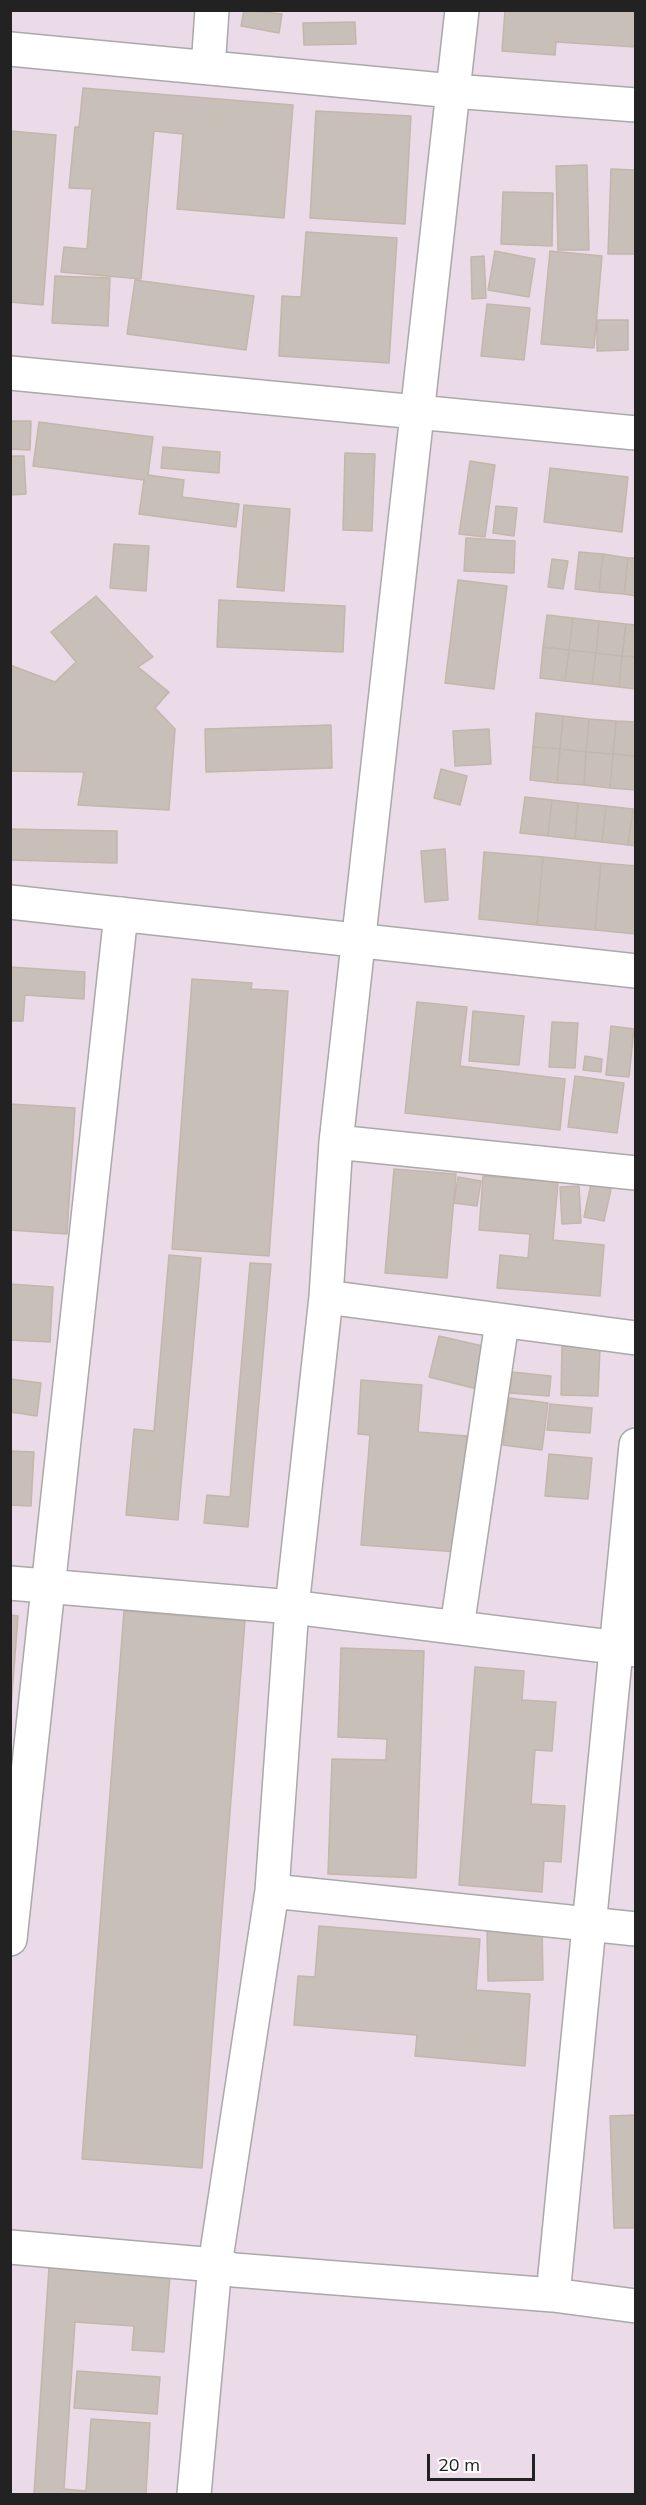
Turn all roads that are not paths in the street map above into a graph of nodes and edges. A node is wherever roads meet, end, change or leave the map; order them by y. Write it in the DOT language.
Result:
graph roads {
  1 [pos="212,10"];
  2 [pos="462,10"];
  3 [pos="10,49"];
  4 [pos="207,68"];
  5 [pos="453,91"];
  6 [pos="636,105"];
  7 [pos="10,373"];
  8 [pos="417,413"];
  9 [pos="636,433"];
  10 [pos="10,902"];
  11 [pos="122,914"];
  12 [pos="359,940"];
  13 [pos="636,971"];
  14 [pos="336,1142"];
  15 [pos="636,1173"];
  16 [pos="326,1297"];
  17 [pos="502,1322"];
  18 [pos="636,1338"];
  19 [pos="636,1445"];
  20 [pos="10,1582"];
  21 [pos="49,1587"];
  22 [pos="292,1607"];
  23 [pos="457,1627"];
  24 [pos="626,1649"];
  25 [pos="272,1891"];
  26 [pos="591,1924"];
  27 [pos="636,1929"];
  28 [pos="10,1939"];
  29 [pos="10,2247"];
  30 [pos="215,2265"];
  31 [pos="553,2295"];
  32 [pos="636,2306"];
  33 [pos="194,2494"];
  1 -- 4 [label="lane"];
  2 -- 5 [label="lane"];
  3 -- 4 [label="lane"];
  4 -- 5 [label="lane"];
  5 -- 6 [label="lane"];
  5 -- 8 [label="lane"];
  7 -- 8 [label="lane"];
  8 -- 9 [label="lane"];
  8 -- 12 [label="lane"];
  10 -- 11 [label="lane"];
  11 -- 12 [label="lane"];
  11 -- 21 [label="lane"];
  12 -- 13 [label="lane"];
  12 -- 14 [label="lane"];
  14 -- 15 [label="lane"];
  14 -- 16 [label="lane"];
  16 -- 17 [label="lane"];
  16 -- 22 [label="lane"];
  17 -- 18 [label="lane"];
  17 -- 23 [label="lane"];
  19 -- 24 [label="lane"];
  20 -- 21 [label="lane"];
  21 -- 22 [label="lane"];
  21 -- 28 [label="lane"];
  22 -- 23 [label="lane"];
  22 -- 25 [label="lane"];
  23 -- 24 [label="lane"];
  24 -- 26 [label="lane"];
  25 -- 26 [label="lane"];
  25 -- 30 [label="lane"];
  26 -- 27 [label="lane"];
  26 -- 31 [label="lane"];
  29 -- 30 [label="lane"];
  30 -- 31 [label="lane"];
  30 -- 33 [label="lane"];
  31 -- 32 [label="lane"];
}
